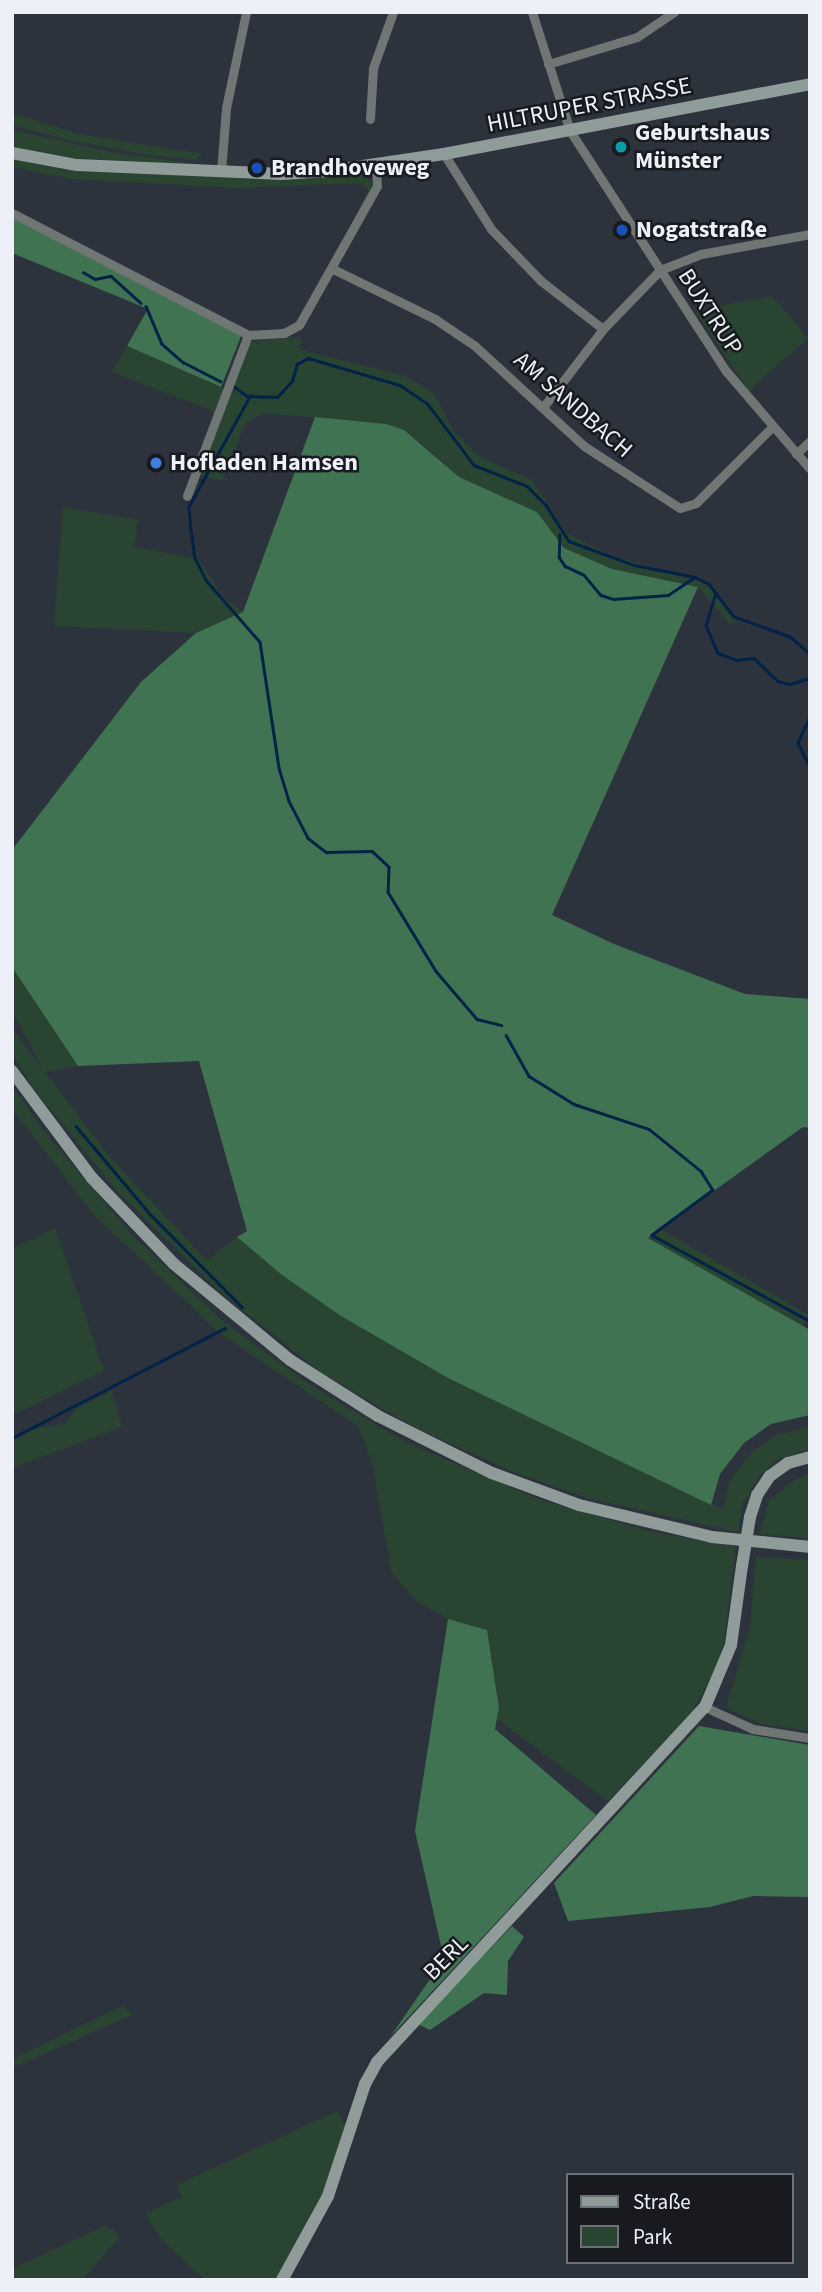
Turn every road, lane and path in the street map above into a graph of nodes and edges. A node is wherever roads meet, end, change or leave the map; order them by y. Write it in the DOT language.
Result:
graph roads {
  1 [pos="246,12"];
  2 [pos="393,12"];
  3 [pos="532,12"];
  4 [pos="658,12"];
  5 [pos="674,12"];
  6 [pos="659,23"];
  7 [pos="548,64"];
  8 [pos="810,84"];
  9 [pos="370,118"];
  10 [pos="570,131"];
  11 [pos="12,153"];
  12 [pos="444,154"];
  13 [pos="376,165"];
  14 [pos="221,172"];
  15 [pos="12,213"];
  16 [pos="810,234"];
  17 [pos="333,270"];
  18 [pos="660,270"];
  19 [pos="603,329"];
  20 [pos="248,335"];
  21 [pos="544,406"];
  22 [pos="772,427"];
  23 [pos="810,441"];
  24 [pos="796,454"];
  25 [pos="810,469"];
  26 [pos="187,496"];
  27 [pos="12,1071"];
  28 [pos="810,1457"];
  29 [pos="810,1547"];
  30 [pos="705,1707"];
  31 [pos="810,1738"];
  32 [pos="282,2280"];
  1 -- 14 [label="street"];
  2 -- 9 [label="street"];
  3 -- 7 [label="street, BUXTRUP"];
  4 -- 6 [label="street"];
  5 -- 6 [label="street"];
  6 -- 7 [label="street"];
  7 -- 10 [label="street, BUXTRUP"];
  8 -- 10 [label="street, HILTRUPER STRASSE"];
  10 -- 12 [label="street, HILTRUPER STRASSE"];
  10 -- 18 [label="street, BUXTRUP"];
  11 -- 14 [label="street, HILTRUPER STRASSE"];
  12 -- 13 [label="street, HILTRUPER STRASSE"];
  12 -- 19 [label="street"];
  13 -- 14 [label="street, HILTRUPER STRASSE"];
  13 -- 17 [label="street"];
  15 -- 20 [label="street"];
  16 -- 18 [label="street"];
  17 -- 20 [label="street"];
  17 -- 21 [label="street, AM SANDBACH"];
  18 -- 19 [label="street"];
  18 -- 22 [label="street, BUXTRUP"];
  19 -- 21 [label="street"];
  20 -- 26 [label="street"];
  21 -- 22 [label="street, AM SANDBACH"];
  22 -- 24 [label="street, BUXTRUP"];
  23 -- 24 [label="street"];
  24 -- 25 [label="street, BUXTRUP"];
  27 -- 29 [label="street"];
  28 -- 30 [label="street, BERL, bridge"];
  30 -- 31 [label="street"];
  30 -- 32 [label="street, BERL"];
}
